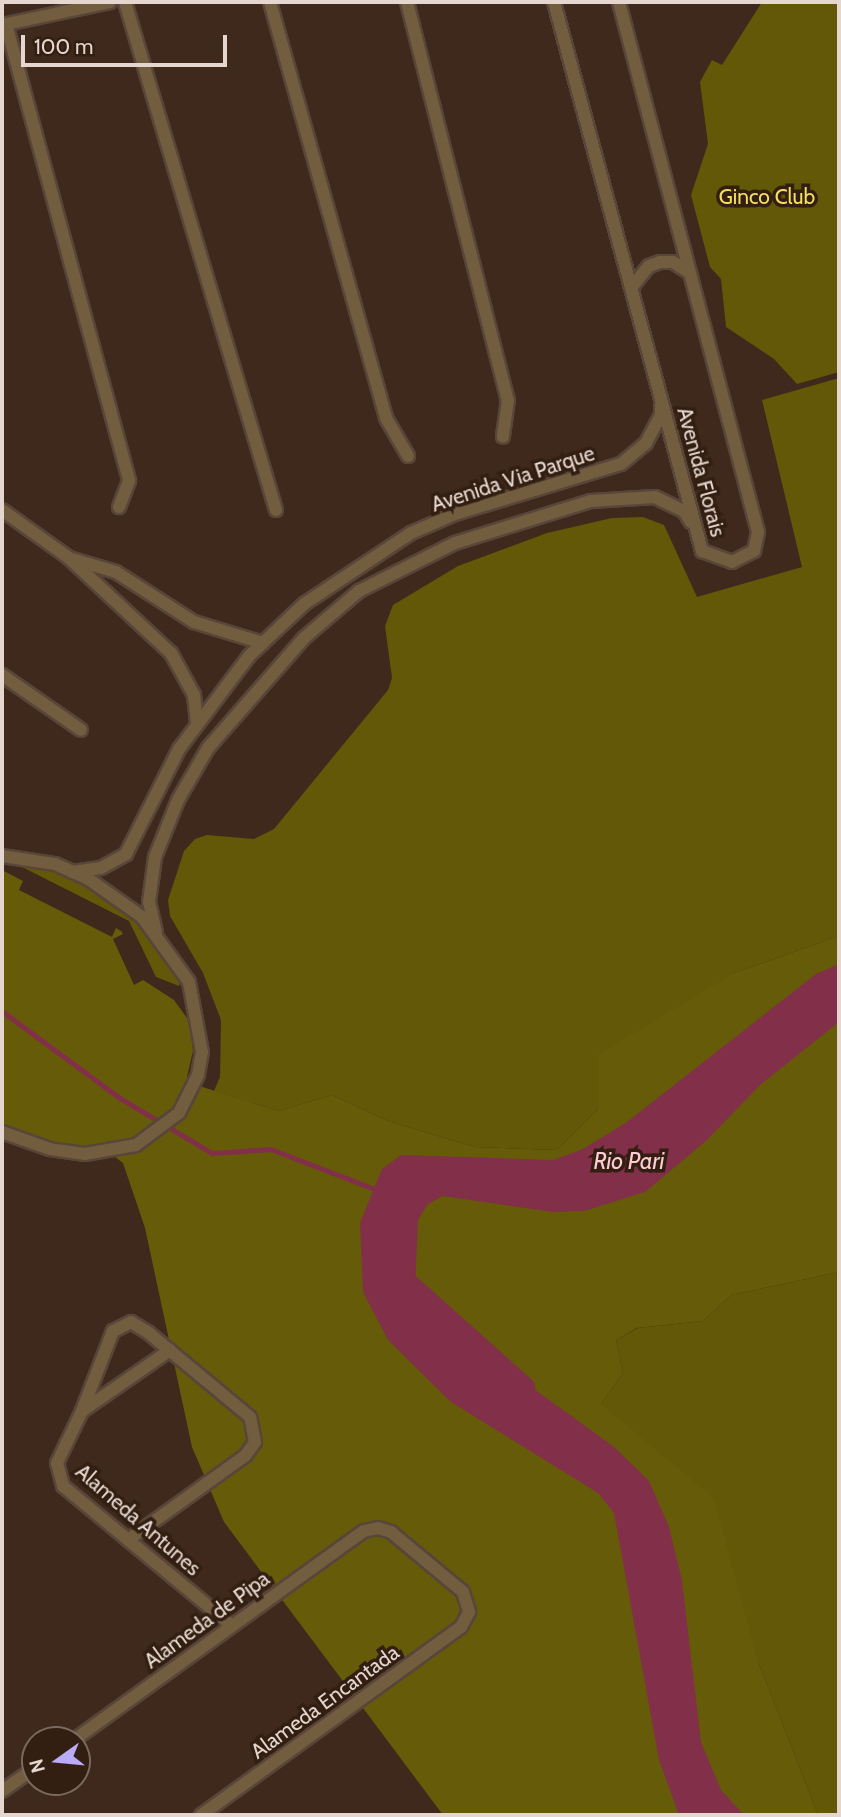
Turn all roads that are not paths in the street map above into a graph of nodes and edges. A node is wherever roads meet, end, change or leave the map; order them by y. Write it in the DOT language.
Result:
graph roads {
  1 [pos="110,2"];
  2 [pos="125,2"];
  3 [pos="270,2"];
  4 [pos="407,2"];
  5 [pos="554,2"];
  6 [pos="619,2"];
  7 [pos="4,25"];
  8 [pos="687,271"];
  9 [pos="631,288"];
  10 [pos="660,398"];
  11 [pos="503,437"];
  12 [pos="408,456"];
  13 [pos="119,507"];
  14 [pos="276,510"];
  15 [pos="5,511"];
  16 [pos="697,532"];
  17 [pos="69,558"];
  18 [pos="264,643"];
  19 [pos="2,675"];
  20 [pos="197,723"];
  21 [pos="81,730"];
  22 [pos="2,856"];
  23 [pos="72,872"];
  24 [pos="156,932"];
  25 [pos="2,1132"];
  26 [pos="170,1350"];
  27 [pos="82,1411"];
  28 [pos="363,1531"];
  29 [pos="128,1540"];
  30 [pos="232,1626"];
  31 [pos="91,1728"];
  32 [pos="21,1778"];
  33 [pos="2,1791"];
  34 [pos="201,1815"];
  1 -- 7 [label="street"];
  2 -- 14 [label="street"];
  3 -- 12 [label="street"];
  4 -- 11 [label="street"];
  5 -- 9 [label="street, Avenida Florais"];
  6 -- 8 [label="street, Avenida Florais"];
  7 -- 13 [label="street"];
  8 -- 9 [label="street"];
  8 -- 16 [label="street, Avenida Florais"];
  9 -- 10 [label="street, Avenida Florais"];
  10 -- 16 [label="street, Avenida Florais"];
  10 -- 18 [label="street, Avenida Via Parque"];
  15 -- 17 [label="street"];
  16 -- 24 [label="street, Avenida Via Parque"];
  17 -- 18 [label="street"];
  17 -- 20 [label="street"];
  18 -- 20 [label="street, Avenida Via Parque"];
  19 -- 21 [label="street"];
  20 -- 23 [label="street, Avenida Via Parque"];
  22 -- 23 [label="street, Avenida Via Parque"];
  23 -- 24 [label="street, Avenida Via Parque"];
  24 -- 25 [label="street, Avenida Via Parque"];
  26 -- 27 [label="street"];
  26 -- 27 [label="street"];
  26 -- 29 [label="street"];
  27 -- 29 [label="street, Alameda Antunes"];
  28 -- 30 [label="street, Alameda de Pipa"];
  28 -- 34 [label="street, Alameda Encantada"];
  29 -- 30 [label="street, Alameda Antunes"];
  30 -- 31 [label="street, Alameda de Pipa"];
  32 -- 33 [label="street"];
}
